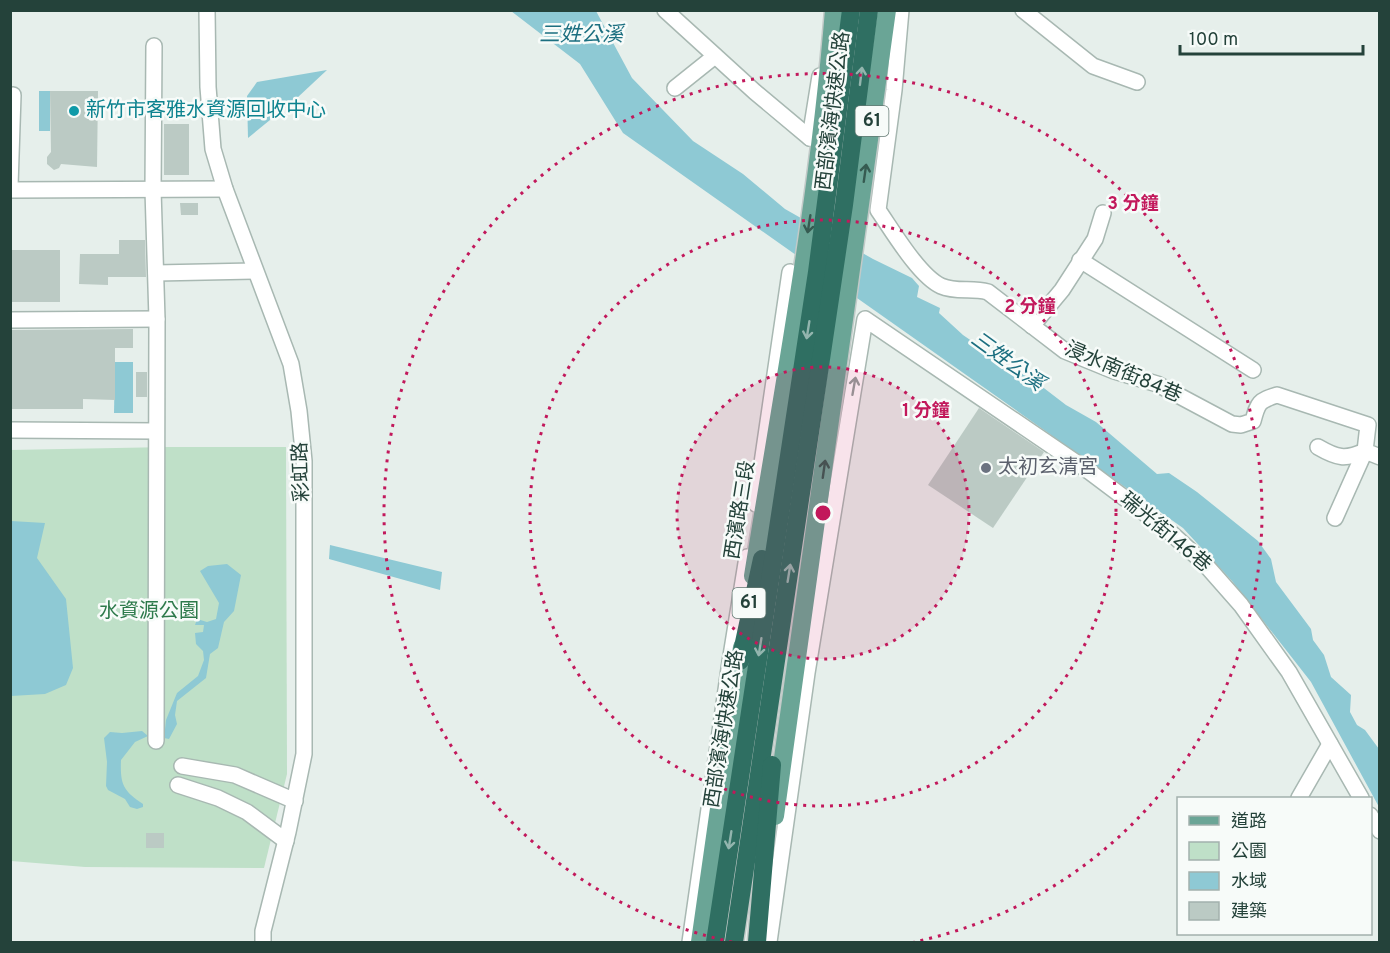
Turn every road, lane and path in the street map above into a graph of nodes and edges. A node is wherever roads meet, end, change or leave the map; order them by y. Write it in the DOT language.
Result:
graph roads {
  1 [pos="207,10"];
  2 [pos="664,10"];
  3 [pos="828,10"];
  4 [pos="834,10"];
  5 [pos="851,10"];
  6 [pos="869,10"];
  7 [pos="887,10"];
  8 [pos="901,10"];
  9 [pos="1023,10"];
  10 [pos="154,46"];
  11 [pos="716,56"];
  12 [pos="1137,82"];
  13 [pos="675,88"];
  14 [pos="13,95"];
  15 [pos="10,188"];
  16 [pos="225,189"];
  17 [pos="153,190"];
  18 [pos="1103,213"];
  19 [pos="1080,260"];
  20 [pos="803,269"];
  21 [pos="254,271"];
  22 [pos="156,273"];
  23 [pos="157,319"];
  24 [pos="10,320"];
  25 [pos="1032,326"];
  26 [pos="1253,370"];
  27 [pos="798,393"];
  28 [pos="10,430"];
  29 [pos="156,431"];
  30 [pos="1318,447"];
  31 [pos="1365,451"];
  32 [pos="1380,457"];
  33 [pos="1335,518"];
  34 [pos="786,598"];
  35 [pos="740,661"];
  36 [pos="156,741"];
  37 [pos="1330,744"];
  38 [pos="182,766"];
  39 [pos="178,785"];
  40 [pos="1300,797"];
  41 [pos="1360,797"];
  42 [pos="295,801"];
  43 [pos="1372,817"];
  44 [pos="1380,831"];
  45 [pos="286,841"];
  46 [pos="263,942"];
  47 [pos="690,942"];
  48 [pos="700,942"];
  49 [pos="715,942"];
  50 [pos="734,942"];
  51 [pos="757,942"];
  52 [pos="769,942"];
  1 -- 16 [label="street, 彩虹路"];
  2 -- 11 [label="street"];
  3 -- 11 [label="street"];
  4 -- 20 [label="main road, 61, one-way"];
  5 -- 20 [label="highway, 西部濱海快速公路 / 61"];
  34 -- 6 [label="highway, 西部濱海快速公路 / 61, one-way"];
  51 -- 7 [label="main road, 61, one-way"];
  8 -- 25 [label="street, 浸水南街84巷"];
  9 -- 12 [label="street"];
  10 -- 17 [label="street"];
  11 -- 13 [label="street"];
  14 -- 15 [label="street"];
  15 -- 17 [label="street"];
  16 -- 17 [label="street"];
  16 -- 21 [label="street, 彩虹路"];
  17 -- 22 [label="street"];
  18 -- 19 [label="street"];
  19 -- 25 [label="street"];
  19 -- 26 [label="street"];
  20 -- 27 [label="highway, 西部濱海快速公路 / 61, one-way"];
  20 -- 35 [label="main road, 西濱路三段 / 61"];
  20 -- 47 [label="street, 西濱路三段"];
  21 -- 22 [label="street"];
  21 -- 42 [label="street, 彩虹路"];
  22 -- 23 [label="street"];
  23 -- 24 [label="street"];
  23 -- 29 [label="street"];
  25 -- 31 [label="street, 浸水南街84巷"];
  27 -- 35 [label="highway"];
  27 -- 49 [label="highway, 西部濱海快速公路 / 61, one-way"];
  28 -- 29 [label="street"];
  29 -- 36 [label="street"];
  30 -- 31 [label="street"];
  31 -- 32 [label="street"];
  31 -- 33 [label="street"];
  34 -- 50 [label="highway, 西部濱海快速公路 / 61"];
  34 -- 51 [label="highway"];
  35 -- 48 [label="main road, 西濱路三段 / 61"];
  37 -- 40 [label="street"];
  37 -- 41 [label="street, 瑞光街146巷"];
  52 -- 37 [label="street, 瑞光街146巷, one-way"];
  38 -- 42 [label="street"];
  39 -- 45 [label="street"];
  42 -- 45 [label="street, 彩虹路"];
  43 -- 44 [label="street"];
  45 -- 46 [label="street, 彩虹路"];
}
